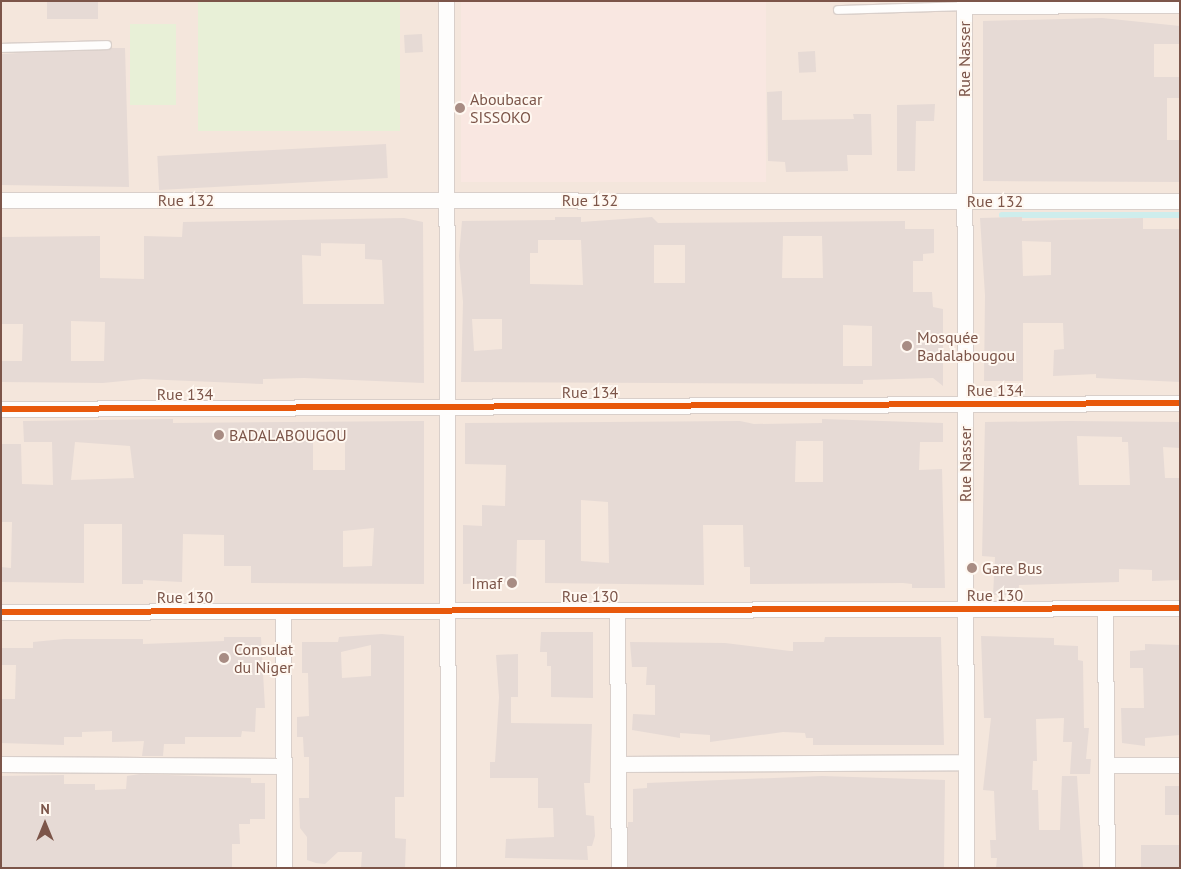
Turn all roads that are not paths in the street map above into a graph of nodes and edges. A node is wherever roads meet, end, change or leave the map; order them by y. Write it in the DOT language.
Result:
graph roads {
  1 [pos="446,1"];
  2 [pos="964,4"];
  3 [pos="1180,5"];
  4 [pos="838,10"];
  5 [pos="108,45"];
  6 [pos="1,48"];
  7 [pos="1,200"];
  8 [pos="446,200"];
  9 [pos="965,201"];
  10 [pos="1180,201"];
  11 [pos="1180,403"];
  12 [pos="965,404"];
  13 [pos="447,407"];
  14 [pos="1,409"];
  15 [pos="1105,608"];
  16 [pos="1180,608"];
  17 [pos="965,609"];
  18 [pos="447,610"];
  19 [pos="617,610"];
  20 [pos="282,611"];
  21 [pos="1,612"];
  22 [pos="966,762"];
  23 [pos="1,764"];
  24 [pos="618,764"];
  25 [pos="1107,765"];
  26 [pos="1180,765"];
  27 [pos="283,766"];
  28 [pos="284,868"];
  29 [pos="448,868"];
  30 [pos="619,868"];
  31 [pos="966,868"];
  32 [pos="1107,868"];
  1 -- 8 [label="street"];
  2 -- 3 [label="street"];
  2 -- 4 [label="lane"];
  2 -- 9 [label="street, Rue Nasser"];
  5 -- 6 [label="lane"];
  7 -- 8 [label="street, Rue 132"];
  8 -- 9 [label="street, Rue 132"];
  8 -- 13 [label="street"];
  9 -- 10 [label="street, Rue 132"];
  9 -- 12 [label="street, Rue Nasser"];
  11 -- 12 [label="street, Rue 134"];
  12 -- 13 [label="street, Rue 134"];
  12 -- 17 [label="street, Rue Nasser"];
  13 -- 14 [label="street, Rue 134"];
  13 -- 18 [label="street"];
  15 -- 16 [label="street, Rue 130"];
  15 -- 17 [label="street, Rue 130"];
  15 -- 25 [label="street"];
  17 -- 19 [label="street, Rue 130"];
  17 -- 22 [label="street, Rue Nasser"];
  18 -- 19 [label="street, Rue 130"];
  18 -- 20 [label="street, Rue 130"];
  18 -- 29 [label="street"];
  19 -- 24 [label="street"];
  20 -- 21 [label="street, Rue 130"];
  20 -- 27 [label="street"];
  22 -- 24 [label="street"];
  22 -- 31 [label="street, Rue Nasser"];
  23 -- 27 [label="street"];
  24 -- 30 [label="street"];
  25 -- 26 [label="street"];
  25 -- 32 [label="street"];
  27 -- 28 [label="street"];
}
